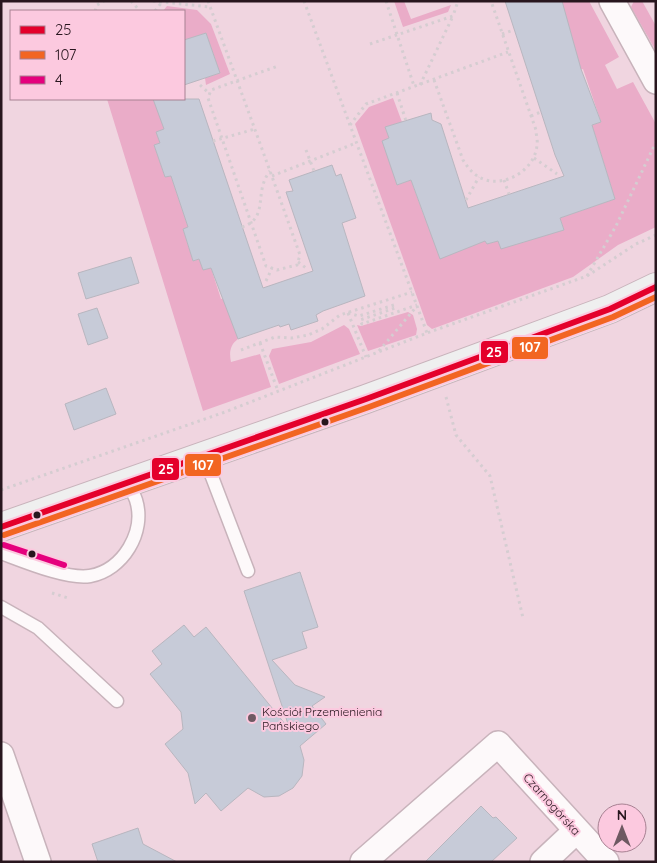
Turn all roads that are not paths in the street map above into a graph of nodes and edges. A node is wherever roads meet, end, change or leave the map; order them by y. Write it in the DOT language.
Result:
graph roads {
  1 [pos="612,1"];
  2 [pos="656,81"];
  3 [pos="656,287"];
  4 [pos="204,456"];
  5 [pos="127,483"];
  6 [pos="1,527"];
  7 [pos="1,553"];
  8 [pos="248,571"];
  9 [pos="1,606"];
  10 [pos="117,701"];
  11 [pos="1,755"];
  12 [pos="576,831"];
  13 [pos="38,862"];
  14 [pos="363,862"];
  15 [pos="543,862"];
  16 [pos="606,862"];
  1 -- 2 [label="street"];
  3 -- 4 [label="street"];
  4 -- 5 [label="street"];
  4 -- 8 [label="lane"];
  5 -- 6 [label="street"];
  5 -- 7 [label="lane"];
  9 -- 10 [label="lane"];
  11 -- 13 [label="street"];
  12 -- 14 [label="street, Czarnogórska"];
  12 -- 15 [label="street"];
  12 -- 16 [label="street, Czarnogórska"];
}
